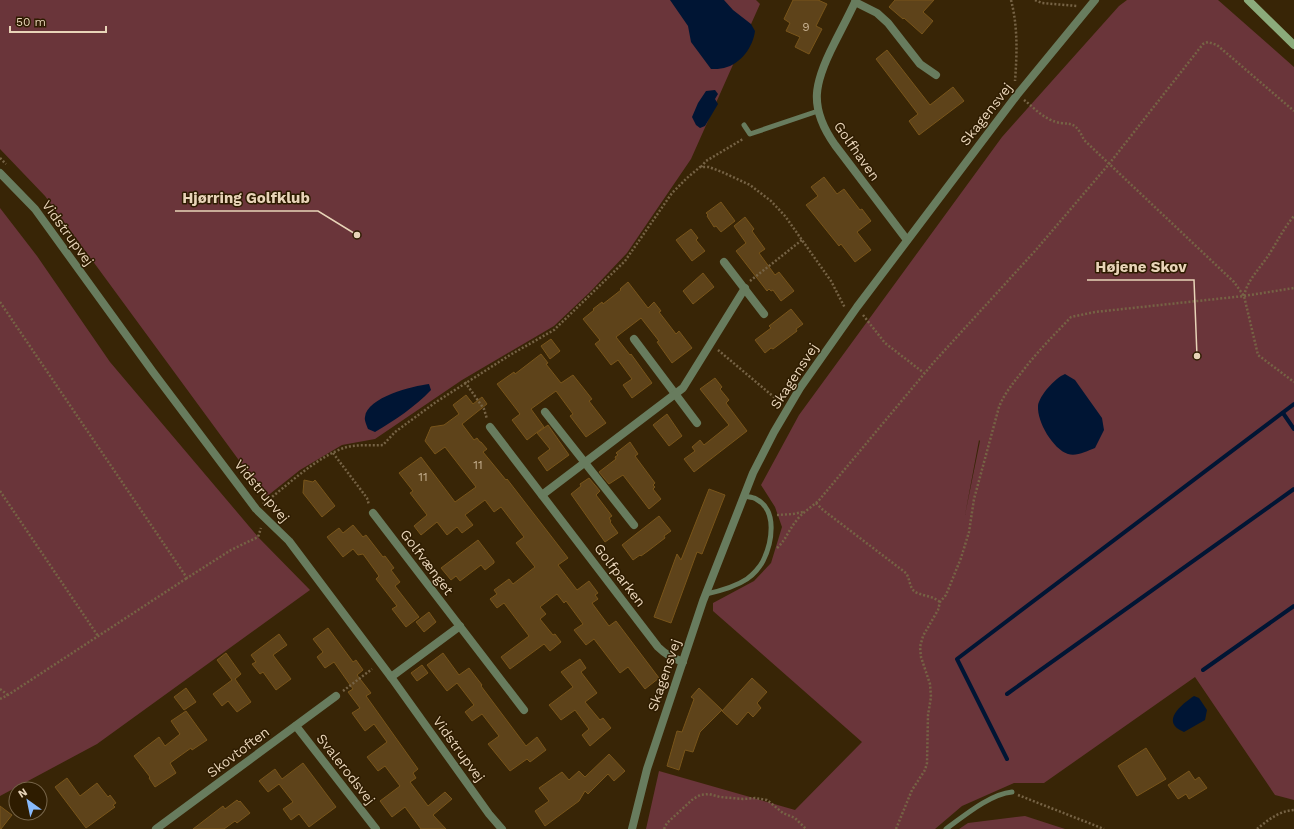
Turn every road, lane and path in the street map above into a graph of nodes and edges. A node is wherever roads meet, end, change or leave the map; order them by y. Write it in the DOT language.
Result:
graph roads {
  1 [pos="1011,0"];
  2 [pos="1035,0"];
  3 [pos="1095,0"];
  4 [pos="1248,0"];
  5 [pos="856,1"];
  6 [pos="1089,7"];
  7 [pos="1294,45"];
  8 [pos="936,75"];
  9 [pos="1017,95"];
  10 [pos="818,111"];
  11 [pos="1294,111"];
  12 [pos="744,125"];
  13 [pos="750,134"];
  14 [pos="1109,164"];
  15 [pos="700,168"];
  16 [pos="0,173"];
  17 [pos="1294,216"];
  18 [pos="802,240"];
  19 [pos="907,240"];
  20 [pos="724,262"];
  21 [pos="744,288"];
  22 [pos="1294,288"];
  23 [pos="1244,296"];
  24 [pos="0,302"];
  25 [pos="857,307"];
  26 [pos="764,314"];
  27 [pos="850,317"];
  28 [pos="634,339"];
  29 [pos="710,344"];
  30 [pos="924,373"];
  31 [pos="465,382"];
  32 [pos="1294,382"];
  33 [pos="675,394"];
  34 [pos="788,409"];
  35 [pos="545,412"];
  36 [pos="697,423"];
  37 [pos="490,427"];
  38 [pos="333,453"];
  39 [pos="585,463"];
  40 [pos="0,491"];
  41 [pos="542,496"];
  42 [pos="744,496"];
  43 [pos="816,503"];
  44 [pos="256,509"];
  45 [pos="804,511"];
  46 [pos="373,513"];
  47 [pos="770,515"];
  48 [pos="268,521"];
  49 [pos="634,525"];
  50 [pos="767,553"];
  51 [pos="187,578"];
  52 [pos="706,594"];
  53 [pos="940,602"];
  54 [pos="460,626"];
  55 [pos="98,636"];
  56 [pos="380,662"];
  57 [pos="683,662"];
  58 [pos="391,677"];
  59 [pos="0,689"];
  60 [pos="8,695"];
  61 [pos="336,696"];
  62 [pos="0,699"];
  63 [pos="524,710"];
  64 [pos="296,726"];
  65 [pos="1012,792"];
  66 [pos="1294,810"];
  67 [pos="156,829"];
  68 [pos="376,829"];
  69 [pos="502,829"];
  70 [pos="632,829"];
  71 [pos="664,829"];
  72 [pos="806,829"];
  73 [pos="896,829"];
  74 [pos="946,829"];
  75 [pos="1104,829"];
  76 [pos="1257,829"];
  1 -- 9 [label="path"];
  2 -- 6 [label="path"];
  3 -- 6 [label="street, Skagensvej"];
  4 -- 7 [label="main road"];
  5 -- 8 [label="street, Golfhaven"];
  5 -- 10 [label="street, Golfhaven"];
  6 -- 9 [label="street, Skagensvej"];
  9 -- 14 [label="path"];
  9 -- 19 [label="street, Skagensvej"];
  10 -- 13 [label="lane"];
  10 -- 19 [label="street, Golfhaven"];
  11 -- 14 [label="path"];
  12 -- 13 [label="lane"];
  13 -- 15 [label="path"];
  14 -- 23 [label="path"];
  14 -- 30 [label="path"];
  15 -- 18 [label="path"];
  15 -- 31 [label="path"];
  16 -- 44 [label="street, Vidstrupvej"];
  17 -- 23 [label="path"];
  18 -- 21 [label="path"];
  18 -- 27 [label="path"];
  19 -- 25 [label="street, Skagensvej"];
  20 -- 21 [label="street"];
  21 -- 26 [label="street"];
  21 -- 29 [label="street"];
  22 -- 23 [label="path"];
  23 -- 32 [label="path"];
  23 -- 53 [label="path"];
  24 -- 51 [label="path"];
  25 -- 27 [label="street, Skagensvej"];
  25 -- 30 [label="path"];
  27 -- 34 [label="street, Skagensvej"];
  28 -- 33 [label="street"];
  29 -- 33 [label="street"];
  29 -- 34 [label="path"];
  30 -- 43 [label="path"];
  31 -- 37 [label="path"];
  31 -- 38 [label="path"];
  33 -- 36 [label="street"];
  33 -- 39 [label="street"];
  34 -- 42 [label="street, Skagensvej"];
  35 -- 39 [label="street"];
  37 -- 41 [label="street, Golfparken"];
  38 -- 44 [label="path"];
  38 -- 46 [label="path"];
  39 -- 41 [label="street"];
  39 -- 49 [label="street"];
  40 -- 55 [label="path"];
  41 -- 57 [label="street, Golfparken"];
  42 -- 47 [label="lane"];
  42 -- 52 [label="street, Skagensvej"];
  43 -- 45 [label="path"];
  43 -- 53 [label="path"];
  44 -- 48 [label="street, Vidstrupvej"];
  45 -- 47 [label="path"];
  45 -- 50 [label="path"];
  46 -- 54 [label="street, Golfvænget"];
  47 -- 50 [label="lane"];
  48 -- 51 [label="path"];
  48 -- 56 [label="street, Vidstrupvej"];
  50 -- 52 [label="lane"];
  51 -- 55 [label="path"];
  52 -- 57 [label="street, Skagensvej"];
  53 -- 73 [label="path"];
  54 -- 58 [label="street"];
  54 -- 63 [label="street, Golfvænget"];
  55 -- 60 [label="path"];
  56 -- 58 [label="street, Vidstrupvej"];
  56 -- 61 [label="path"];
  57 -- 70 [label="street, Skagensvej"];
  58 -- 69 [label="street, Vidstrupvej"];
  59 -- 60 [label="path"];
  60 -- 62 [label="path"];
  61 -- 64 [label="street, Skovtoften"];
  64 -- 67 [label="street, Skovtoften"];
  64 -- 68 [label="street, Svalerodsvej"];
  65 -- 74 [label="lane"];
  65 -- 75 [label="path"];
  66 -- 76 [label="path"];
  71 -- 72 [label="path"];
}
